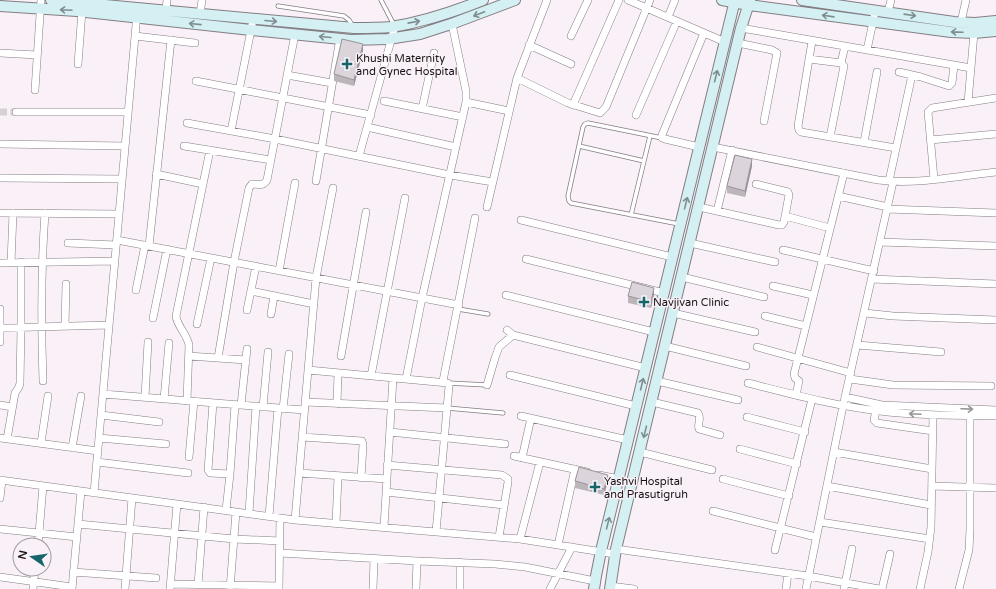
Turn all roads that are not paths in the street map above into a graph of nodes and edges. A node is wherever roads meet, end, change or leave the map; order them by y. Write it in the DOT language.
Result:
graph roads {
  1 [pos="51,0"];
  2 [pos="66,0"];
  3 [pos="202,0"];
  4 [pos="381,0"];
  5 [pos="482,0"];
  6 [pos="515,0"];
  7 [pos="548,0"];
  8 [pos="588,0"];
  9 [pos="619,0"];
  10 [pos="628,0"];
  11 [pos="650,0"];
  12 [pos="675,0"];
  13 [pos="722,0"];
  14 [pos="802,0"];
  15 [pos="891,0"];
  16 [pos="966,0"];
  17 [pos="735,1"];
  18 [pos="749,2"];
  19 [pos="824,2"];
  20 [pos="40,4"];
  21 [pos="856,4"];
  22 [pos="167,5"];
  23 [pos="0,6"];
  24 [pos="278,6"];
  25 [pos="134,8"];
  26 [pos="647,8"];
  27 [pos="875,10"];
  28 [pos="82,11"];
  29 [pos="888,12"];
  30 [pos="200,14"];
  31 [pos="668,17"];
  32 [pos="253,20"];
  33 [pos="677,21"];
  34 [pos="996,21"];
  35 [pos="873,22"];
  36 [pos="961,22"];
  37 [pos="452,24"];
  38 [pos="395,26"];
  39 [pos="354,28"];
  40 [pos="741,28"];
  41 [pos="251,30"];
  42 [pos="996,31"];
  43 [pos="704,33"];
  44 [pos="974,33"];
  45 [pos="295,34"];
  46 [pos="135,36"];
  47 [pos="571,36"];
  48 [pos="340,38"];
  49 [pos="392,38"];
  50 [pos="171,40"];
  51 [pos="812,41"];
  52 [pos="725,42"];
  53 [pos="195,43"];
  54 [pos="738,43"];
  55 [pos="529,45"];
  56 [pos="845,46"];
  57 [pos="867,50"];
  58 [pos="434,52"];
  59 [pos="0,53"];
  60 [pos="37,55"];
  61 [pos="809,59"];
  62 [pos="841,63"];
  63 [pos="78,64"];
  64 [pos="571,64"];
  65 [pos="954,65"];
  66 [pos="971,68"];
  67 [pos="877,72"];
  68 [pos="899,72"];
  69 [pos="287,75"];
  70 [pos="912,75"];
  71 [pos="517,78"];
  72 [pos="196,81"];
  73 [pos="332,83"];
  74 [pos="239,89"];
  75 [pos="35,90"];
  76 [pos="283,98"];
  77 [pos="996,98"];
  78 [pos="384,101"];
  79 [pos="466,102"];
  80 [pos="968,102"];
  81 [pos="573,105"];
  82 [pos="328,106"];
  83 [pos="422,109"];
  84 [pos="509,111"];
  85 [pos="16,112"];
  86 [pos="128,112"];
  87 [pos="370,115"];
  88 [pos="636,115"];
  89 [pos="463,118"];
  90 [pos="764,121"];
  91 [pos="187,123"];
  92 [pos="367,127"];
  93 [pos="231,131"];
  94 [pos="996,134"];
  95 [pos="650,136"];
  96 [pos="830,136"];
  97 [pos="662,138"];
  98 [pos="275,139"];
  99 [pos="930,140"];
  100 [pos="864,142"];
  101 [pos="0,144"];
  102 [pos="125,146"];
  103 [pos="184,146"];
  104 [pos="579,146"];
  105 [pos="456,147"];
  106 [pos="699,147"];
  107 [pos="713,147"];
  108 [pos="321,148"];
  109 [pos="896,148"];
  110 [pos="210,150"];
  111 [pos="732,150"];
  112 [pos="359,156"];
  113 [pos="271,160"];
  114 [pos="644,161"];
  115 [pos="996,172"];
  116 [pos="844,173"];
  117 [pos="156,174"];
  118 [pos="450,175"];
  119 [pos="0,178"];
  120 [pos="122,179"];
  121 [pos="934,179"];
  122 [pos="316,181"];
  123 [pos="492,182"];
  124 [pos="891,182"];
  125 [pos="295,183"];
  126 [pos="203,184"];
  127 [pos="756,184"];
  128 [pos="333,188"];
  129 [pos="838,196"];
  130 [pos="405,198"];
  131 [pos="699,206"];
  132 [pos="487,207"];
  133 [pos="887,208"];
  134 [pos="718,211"];
  135 [pos="366,212"];
  136 [pos="0,213"];
  137 [pos="13,213"];
  138 [pos="46,213"];
  139 [pos="996,213"];
  140 [pos="119,214"];
  141 [pos="631,215"];
  142 [pos="786,216"];
  143 [pos="475,218"];
  144 [pos="521,220"];
  145 [pos="680,224"];
  146 [pos="830,228"];
  147 [pos="116,242"];
  148 [pos="880,242"];
  149 [pos="690,243"];
  150 [pos="68,244"];
  151 [pos="147,246"];
  152 [pos="996,246"];
  153 [pos="167,249"];
  154 [pos="783,250"];
  155 [pos="188,254"];
  156 [pos="672,257"];
  157 [pos="211,258"];
  158 [pos="526,259"];
  159 [pos="823,259"];
  160 [pos="115,261"];
  161 [pos="21,262"];
  162 [pos="42,262"];
  163 [pos="234,262"];
  164 [pos="775,262"];
  165 [pos="0,263"];
  166 [pos="11,263"];
  167 [pos="256,266"];
  168 [pos="279,271"];
  169 [pos="873,275"];
  170 [pos="682,277"];
  171 [pos="316,278"];
  172 [pos="66,284"];
  173 [pos="996,284"];
  174 [pos="354,285"];
  175 [pos="773,286"];
  176 [pos="136,290"];
  177 [pos="251,291"];
  178 [pos="388,292"];
  179 [pos="664,293"];
  180 [pos="506,295"];
  181 [pos="274,296"];
  182 [pos="813,296"];
  183 [pos="764,297"];
  184 [pos="422,298"];
  185 [pos="314,304"];
  186 [pos="459,307"];
  187 [pos="0,309"];
  188 [pos="247,310"];
  189 [pos="673,313"];
  190 [pos="865,313"];
  191 [pos="271,314"];
  192 [pos="488,314"];
  193 [pos="765,316"];
  194 [pos="153,318"];
  195 [pos="996,320"];
  196 [pos="197,324"];
  197 [pos="109,325"];
  198 [pos="65,326"];
  199 [pos="806,326"];
  200 [pos="21,327"];
  201 [pos="41,327"];
  202 [pos="0,328"];
  203 [pos="507,330"];
  204 [pos="654,332"];
  205 [pos="755,332"];
  206 [pos="513,335"];
  207 [pos="0,342"];
  208 [pos="148,342"];
  209 [pos="169,343"];
  210 [pos="858,345"];
  211 [pos="665,346"];
  212 [pos="757,347"];
  213 [pos="247,348"];
  214 [pos="268,352"];
  215 [pos="941,352"];
  216 [pos="289,354"];
  217 [pos="189,356"];
  218 [pos="341,356"];
  219 [pos="218,358"];
  220 [pos="798,358"];
  221 [pos="246,360"];
  222 [pos="746,366"];
  223 [pos="646,368"];
  224 [pos="308,370"];
  225 [pos="338,372"];
  226 [pos="510,375"];
  227 [pos="371,376"];
  228 [pos="850,376"];
  229 [pos="393,378"];
  230 [pos="406,379"];
  231 [pos="43,381"];
  232 [pos="657,381"];
  233 [pos="446,382"];
  234 [pos="748,383"];
  235 [pos="487,385"];
  236 [pos="991,386"];
  237 [pos="103,394"];
  238 [pos="796,395"];
  239 [pos="48,396"];
  240 [pos="81,396"];
  241 [pos="145,397"];
  242 [pos="845,397"];
  243 [pos="164,399"];
  244 [pos="738,400"];
  245 [pos="812,400"];
  246 [pos="190,401"];
  247 [pos="305,402"];
  248 [pos="652,402"];
  249 [pos="213,403"];
  250 [pos="337,404"];
  251 [pos="0,405"];
  252 [pos="238,405"];
  253 [pos="392,406"];
  254 [pos="636,406"];
  255 [pos="843,406"];
  256 [pos="12,407"];
  257 [pos="260,407"];
  258 [pos="281,408"];
  259 [pos="447,408"];
  260 [pos="304,410"];
  261 [pos="876,410"];
  262 [pos="996,410"];
  263 [pos="503,412"];
  264 [pos="101,415"];
  265 [pos="933,415"];
  266 [pos="970,415"];
  267 [pos="521,416"];
  268 [pos="996,416"];
  269 [pos="747,417"];
  270 [pos="531,418"];
  271 [pos="159,422"];
  272 [pos="933,431"];
  273 [pos="390,432"];
  274 [pos="804,432"];
  275 [pos="720,434"];
  276 [pos="302,437"];
  277 [pos="444,437"];
  278 [pos="4,438"];
  279 [pos="99,438"];
  280 [pos="628,440"];
  281 [pos="41,443"];
  282 [pos="166,444"];
  283 [pos="505,444"];
  284 [pos="72,448"];
  285 [pos="740,449"];
  286 [pos="98,451"];
  287 [pos="640,452"];
  288 [pos="834,452"];
  289 [pos="514,456"];
  290 [pos="189,457"];
  291 [pos="522,458"];
  292 [pos="97,462"];
  293 [pos="540,462"];
  294 [pos="797,464"];
  295 [pos="387,465"];
  296 [pos="441,469"];
  297 [pos="932,469"];
  298 [pos="575,470"];
  299 [pos="712,470"];
  300 [pos="188,473"];
  301 [pos="299,473"];
  302 [pos="230,474"];
  303 [pos="338,476"];
  304 [pos="361,478"];
  305 [pos="387,479"];
  306 [pos="619,479"];
  307 [pos="723,479"];
  308 [pos="1,480"];
  309 [pos="43,486"];
  310 [pos="827,486"];
  311 [pos="932,486"];
  312 [pos="971,488"];
  313 [pos="996,488"];
  314 [pos="81,491"];
  315 [pos="386,492"];
  316 [pos="94,493"];
  317 [pos="789,496"];
  318 [pos="0,498"];
  319 [pos="132,498"];
  320 [pos="439,498"];
  321 [pos="177,504"];
  322 [pos="504,504"];
  323 [pos="931,505"];
  324 [pos="204,507"];
  325 [pos="226,510"];
  326 [pos="713,511"];
  327 [pos="236,512"];
  328 [pos="249,513"];
  329 [pos="269,516"];
  330 [pos="280,518"];
  331 [pos="295,520"];
  332 [pos="820,522"];
  333 [pos="336,523"];
  334 [pos="78,524"];
  335 [pos="384,527"];
  336 [pos="781,528"];
  337 [pos="0,529"];
  338 [pos="130,529"];
  339 [pos="436,532"];
  340 [pos="39,533"];
  341 [pos="174,533"];
  342 [pos="202,536"];
  343 [pos="39,537"];
  344 [pos="76,537"];
  345 [pos="499,537"];
  346 [pos="816,537"];
  347 [pos="234,539"];
  348 [pos="520,539"];
  349 [pos="930,539"];
  350 [pos="280,540"];
  351 [pos="558,545"];
  352 [pos="572,547"];
  353 [pos="852,549"];
  354 [pos="775,550"];
  355 [pos="601,551"];
  356 [pos="616,551"];
  357 [pos="280,554"];
  358 [pos="890,554"];
  359 [pos="374,559"];
  360 [pos="417,561"];
  361 [pos="460,562"];
  362 [pos="73,572"];
  363 [pos="788,573"];
  364 [pos="558,574"];
  365 [pos="126,576"];
  366 [pos="808,576"];
  367 [pos="0,577"];
  368 [pos="156,578"];
  369 [pos="33,585"];
  370 [pos="198,585"];
  371 [pos="595,585"];
  372 [pos="845,586"];
  373 [pos="170,587"];
  374 [pos="230,587"];
  375 [pos="279,587"];
  376 [pos="72,588"];
  377 [pos="610,588"];
  378 [pos="125,589"];
  379 [pos="373,589"];
  380 [pos="416,589"];
  381 [pos="460,589"];
  382 [pos="550,589"];
  383 [pos="634,589"];
  384 [pos="786,589"];
  385 [pos="806,589"];
  386 [pos="881,589"];
  387 [pos="920,589"];
  388 [pos="959,589"];
  1 -- 2 [label="street"];
  2 -- 25 [label="street"];
  3 -- 30 [label="street"];
  4 -- 38 [label="lane"];
  38 -- 5 [label="street, one-way"];
  6 -- 37 [label="street, one-way"];
  7 -- 55 [label="street"];
  8 -- 47 [label="street"];
  9 -- 81 [label="street"];
  10 -- 26 [label="street"];
  11 -- 26 [label="street"];
  12 -- 31 [label="street"];
  13 -- 17 [label="street"];
  14 -- 19 [label="street"];
  15 -- 29 [label="street"];
  16 -- 36 [label="street"];
  17 -- 18 [label="street"];
  17 -- 52 [label="street"];
  35 -- 18 [label="street, one-way"];
  18 -- 40 [label="street"];
  19 -- 21 [label="street"];
  20 -- 23 [label="street"];
  28 -- 20 [label="street, one-way"];
  20 -- 60 [label="street"];
  21 -- 27 [label="street"];
  22 -- 25 [label="street"];
  22 -- 30 [label="street"];
  24 -- 39 [label="lane"];
  25 -- 28 [label="street"];
  41 -- 25 [label="street, one-way"];
  25 -- 46 [label="street"];
  26 -- 31 [label="street"];
  26 -- 81 [label="street"];
  27 -- 29 [label="street"];
  27 -- 35 [label="street"];
  28 -- 63 [label="street"];
  29 -- 36 [label="street, one-way"];
  30 -- 32 [label="street"];
  31 -- 33 [label="street"];
  32 -- 39 [label="street, one-way"];
  32 -- 41 [label="street"];
  33 -- 43 [label="street"];
  33 -- 88 [label="street"];
  34 -- 36 [label="street"];
  44 -- 35 [label="street, one-way"];
  35 -- 57 [label="street"];
  37 -- 49 [label="street"];
  37 -- 79 [label="street"];
  38 -- 39 [label="street"];
  38 -- 49 [label="street"];
  40 -- 51 [label="street"];
  40 -- 54 [label="street"];
  41 -- 45 [label="street"];
  41 -- 74 [label="street"];
  42 -- 44 [label="street"];
  43 -- 52 [label="street"];
  43 -- 97 [label="street"];
  44 -- 66 [label="street"];
  48 -- 45 [label="street, one-way"];
  45 -- 69 [label="street"];
  46 -- 50 [label="street"];
  46 -- 86 [label="street"];
  48 -- 49 [label="street"];
  48 -- 73 [label="street"];
  49 -- 87 [label="street"];
  50 -- 53 [label="street"];
  50 -- 117 [label="street"];
  51 -- 56 [label="street"];
  51 -- 61 [label="street"];
  106 -- 52 [label="street, one-way"];
  54 -- 90 [label="street"];
  54 -- 107 [label="street"];
  55 -- 64 [label="street"];
  55 -- 71 [label="street"];
  56 -- 57 [label="street"];
  56 -- 62 [label="street"];
  57 -- 65 [label="street"];
  58 -- 83 [label="street"];
  59 -- 60 [label="street"];
  60 -- 75 [label="street"];
  61 -- 62 [label="street"];
  61 -- 96 [label="street"];
  62 -- 96 [label="street"];
  65 -- 66 [label="street"];
  65 -- 70 [label="street"];
  66 -- 80 [label="street"];
  67 -- 100 [label="street"];
  68 -- 70 [label="street"];
  69 -- 73 [label="street"];
  69 -- 76 [label="street"];
  70 -- 109 [label="street"];
  71 -- 81 [label="street"];
  71 -- 84 [label="street"];
  72 -- 74 [label="street"];
  73 -- 82 [label="street"];
  74 -- 76 [label="street"];
  74 -- 93 [label="street"];
  76 -- 82 [label="street"];
  76 -- 98 [label="street"];
  77 -- 80 [label="street"];
  78 -- 83 [label="street"];
  79 -- 84 [label="street"];
  79 -- 89 [label="street"];
  80 -- 99 [label="street"];
  82 -- 87 [label="street"];
  82 -- 108 [label="street"];
  83 -- 89 [label="street"];
  84 -- 123 [label="street"];
  85 -- 86 [label="street"];
  86 -- 102 [label="street"];
  87 -- 92 [label="street"];
  89 -- 105 [label="street"];
  91 -- 93 [label="street"];
  92 -- 105 [label="street"];
  92 -- 112 [label="street"];
  93 -- 98 [label="street"];
  94 -- 99 [label="street"];
  95 -- 97 [label="lane"];
  95 -- 104 [label="lane"];
  95 -- 114 [label="lane"];
  96 -- 100 [label="street"];
  97 -- 106 [label="street"];
  98 -- 108 [label="street"];
  98 -- 113 [label="street"];
  99 -- 121 [label="street"];
  100 -- 109 [label="street"];
  101 -- 102 [label="street"];
  102 -- 120 [label="street"];
  103 -- 110 [label="street"];
  104 -- 114 [label="lane"];
  104 -- 141 [label="lane"];
  105 -- 118 [label="street"];
  145 -- 106 [label="street, one-way"];
  107 -- 111 [label="street"];
  107 -- 131 [label="street"];
  108 -- 112 [label="street"];
  108 -- 122 [label="street"];
  109 -- 124 [label="street"];
  110 -- 113 [label="street"];
  110 -- 126 [label="street"];
  111 -- 116 [label="street"];
  111 -- 134 [label="street"];
  112 -- 118 [label="street"];
  113 -- 163 [label="street"];
  114 -- 141 [label="lane"];
  115 -- 121 [label="street"];
  116 -- 124 [label="street"];
  116 -- 129 [label="street"];
  117 -- 126 [label="street"];
  117 -- 151 [label="street"];
  118 -- 123 [label="street"];
  118 -- 184 [label="street"];
  119 -- 120 [label="street"];
  120 -- 140 [label="street"];
  121 -- 124 [label="street"];
  123 -- 132 [label="street"];
  124 -- 133 [label="street"];
  125 -- 168 [label="street"];
  126 -- 155 [label="street"];
  127 -- 142 [label="street"];
  128 -- 171 [label="street"];
  129 -- 133 [label="street"];
  129 -- 146 [label="street"];
  130 -- 178 [label="street"];
  131 -- 134 [label="street"];
  131 -- 149 [label="street"];
  133 -- 139 [label="street"];
  133 -- 148 [label="street"];
  134 -- 142 [label="street"];
  135 -- 174 [label="street"];
  136 -- 137 [label="street"];
  137 -- 138 [label="street"];
  137 -- 166 [label="street"];
  138 -- 140 [label="street"];
  138 -- 162 [label="street"];
  140 -- 147 [label="street"];
  141 -- 145 [label="lane"];
  142 -- 146 [label="street"];
  143 -- 186 [label="street"];
  144 -- 156 [label="street"];
  145 -- 156 [label="street"];
  146 -- 159 [label="street"];
  147 -- 150 [label="street"];
  147 -- 151 [label="street"];
  147 -- 160 [label="street"];
  148 -- 152 [label="street"];
  148 -- 169 [label="street"];
  149 -- 164 [label="street"];
  149 -- 170 [label="street"];
  151 -- 153 [label="street"];
  151 -- 176 [label="street"];
  153 -- 155 [label="street"];
  153 -- 194 [label="street"];
  154 -- 159 [label="street"];
  155 -- 157 [label="street"];
  155 -- 217 [label="street"];
  156 -- 179 [label="street"];
  157 -- 163 [label="street"];
  157 -- 196 [label="street"];
  158 -- 179 [label="street"];
  159 -- 169 [label="street"];
  159 -- 182 [label="street"];
  160 -- 162 [label="street"];
  160 -- 197 [label="street"];
  161 -- 162 [label="street"];
  161 -- 166 [label="street"];
  161 -- 200 [label="street"];
  162 -- 201 [label="street"];
  163 -- 167 [label="street"];
  163 -- 219 [label="street"];
  165 -- 166 [label="street"];
  167 -- 168 [label="street"];
  167 -- 177 [label="street"];
  168 -- 171 [label="street"];
  169 -- 173 [label="street"];
  169 -- 190 [label="street"];
  170 -- 183 [label="street"];
  170 -- 189 [label="street"];
  171 -- 174 [label="street"];
  171 -- 185 [label="street"];
  172 -- 198 [label="street"];
  174 -- 178 [label="street"];
  174 -- 218 [label="street"];
  175 -- 182 [label="street"];
  177 -- 181 [label="street"];
  177 -- 188 [label="street"];
  178 -- 184 [label="street"];
  178 -- 227 [label="street"];
  179 -- 204 [label="street"];
  180 -- 204 [label="street"];
  181 -- 185 [label="street"];
  181 -- 191 [label="street"];
  182 -- 199 [label="street"];
  184 -- 186 [label="street"];
  184 -- 230 [label="street"];
  185 -- 224 [label="street"];
  186 -- 192 [label="lane"];
  186 -- 233 [label="street"];
  187 -- 202 [label="street"];
  189 -- 205 [label="street"];
  189 -- 211 [label="street"];
  190 -- 195 [label="street"];
  190 -- 210 [label="street"];
  193 -- 199 [label="street"];
  197 -- 198 [label="street"];
  197 -- 237 [label="street"];
  198 -- 201 [label="street"];
  199 -- 220 [label="street"];
  200 -- 201 [label="street"];
  200 -- 202 [label="street"];
  200 -- 256 [label="street"];
  201 -- 231 [label="street"];
  202 -- 207 [label="street"];
  203 -- 206 [label="street"];
  204 -- 223 [label="street"];
  206 -- 223 [label="street"];
  206 -- 235 [label="street"];
  208 -- 241 [label="street"];
  209 -- 243 [label="street"];
  210 -- 215 [label="street"];
  210 -- 228 [label="street"];
  211 -- 222 [label="street"];
  211 -- 232 [label="street"];
  212 -- 220 [label="street"];
  213 -- 221 [label="street"];
  214 -- 257 [label="street"];
  216 -- 258 [label="street"];
  217 -- 219 [label="street"];
  217 -- 246 [label="street"];
  219 -- 221 [label="street"];
  220 -- 228 [label="street"];
  220 -- 238 [label="street"];
  221 -- 252 [label="street"];
  254 -- 223 [label="street, one-way"];
  224 -- 225 [label="street"];
  224 -- 247 [label="street"];
  225 -- 227 [label="street"];
  225 -- 250 [label="street"];
  226 -- 254 [label="street"];
  227 -- 229 [label="street"];
  228 -- 236 [label="street"];
  228 -- 242 [label="street"];
  229 -- 230 [label="street"];
  229 -- 253 [label="street"];
  230 -- 233 [label="street"];
  232 -- 244 [label="street"];
  232 -- 248 [label="street"];
  233 -- 235 [label="lane"];
  233 -- 259 [label="street"];
  234 -- 238 [label="street"];
  237 -- 241 [label="street"];
  237 -- 264 [label="street"];
  238 -- 245 [label="street"];
  239 -- 281 [label="street"];
  240 -- 284 [label="street"];
  241 -- 243 [label="street"];
  242 -- 255 [label="street"];
  242 -- 262 [label="street, one-way"];
  243 -- 246 [label="street"];
  245 -- 255 [label="street"];
  245 -- 274 [label="street"];
  246 -- 249 [label="street"];
  246 -- 290 [label="street"];
  247 -- 250 [label="street"];
  247 -- 260 [label="street"];
  248 -- 275 [label="street"];
  248 -- 287 [label="street, one-way"];
  249 -- 252 [label="street"];
  249 -- 302 [label="street"];
  250 -- 253 [label="street"];
  251 -- 256 [label="street"];
  252 -- 257 [label="street"];
  252 -- 302 [label="street"];
  253 -- 259 [label="street"];
  253 -- 273 [label="street"];
  254 -- 280 [label="street"];
  255 -- 261 [label="street"];
  255 -- 288 [label="street"];
  256 -- 278 [label="street"];
  257 -- 258 [label="street"];
  257 -- 328 [label="street"];
  258 -- 260 [label="street"];
  258 -- 329 [label="street"];
  259 -- 263 [label="lane"];
  259 -- 277 [label="street"];
  260 -- 276 [label="street"];
  265 -- 261 [label="street, one-way"];
  261 -- 272 [label="street"];
  264 -- 271 [label="street"];
  264 -- 279 [label="street"];
  265 -- 266 [label="street"];
  265 -- 272 [label="street"];
  266 -- 268 [label="street"];
  266 -- 312 [label="street"];
  267 -- 270 [label="street"];
  269 -- 274 [label="street"];
  270 -- 280 [label="street"];
  270 -- 291 [label="street"];
  272 -- 297 [label="street"];
  273 -- 277 [label="street"];
  273 -- 295 [label="street"];
  274 -- 294 [label="street"];
  276 -- 301 [label="street"];
  276 -- 304 [label="street"];
  277 -- 283 [label="street"];
  277 -- 296 [label="street"];
  278 -- 281 [label="street"];
  279 -- 282 [label="street"];
  279 -- 286 [label="street"];
  280 -- 306 [label="street"];
  281 -- 284 [label="street"];
  284 -- 286 [label="street"];
  285 -- 294 [label="street"];
  286 -- 292 [label="street"];
  287 -- 299 [label="street"];
  287 -- 356 [label="street"];
  288 -- 297 [label="street"];
  288 -- 310 [label="street"];
  289 -- 291 [label="street"];
  291 -- 293 [label="street"];
  292 -- 300 [label="street"];
  292 -- 316 [label="street"];
  293 -- 298 [label="street"];
  293 -- 348 [label="street"];
  294 -- 317 [label="street"];
  295 -- 296 [label="street"];
  295 -- 305 [label="street"];
  296 -- 320 [label="street"];
  296 -- 322 [label="street"];
  297 -- 311 [label="street"];
  298 -- 306 [label="street"];
  298 -- 351 [label="street"];
  301 -- 303 [label="street"];
  301 -- 331 [label="street"];
  302 -- 325 [label="street"];
  303 -- 304 [label="street"];
  303 -- 333 [label="street"];
  304 -- 305 [label="street"];
  305 -- 315 [label="street"];
  355 -- 306 [label="street, one-way"];
  307 -- 317 [label="street"];
  308 -- 309 [label="street"];
  308 -- 318 [label="street"];
  309 -- 314 [label="street"];
  309 -- 340 [label="street"];
  310 -- 323 [label="street"];
  310 -- 332 [label="street"];
  311 -- 312 [label="street"];
  311 -- 323 [label="street"];
  312 -- 313 [label="street"];
  312 -- 388 [label="street"];
  314 -- 316 [label="street"];
  314 -- 334 [label="street"];
  315 -- 320 [label="street"];
  315 -- 335 [label="street"];
  316 -- 319 [label="street"];
  317 -- 336 [label="street"];
  319 -- 321 [label="street"];
  319 -- 338 [label="street"];
  320 -- 322 [label="street"];
  320 -- 339 [label="street"];
  321 -- 324 [label="street"];
  321 -- 341 [label="street"];
  322 -- 345 [label="street"];
  323 -- 349 [label="street"];
  324 -- 325 [label="street"];
  324 -- 342 [label="street"];
  325 -- 327 [label="street"];
  326 -- 336 [label="street"];
  327 -- 328 [label="street"];
  327 -- 347 [label="street"];
  328 -- 329 [label="street"];
  329 -- 330 [label="street"];
  330 -- 331 [label="street"];
  330 -- 350 [label="street"];
  331 -- 333 [label="street"];
  332 -- 346 [label="street"];
  332 -- 349 [label="street"];
  333 -- 335 [label="street"];
  334 -- 338 [label="street"];
  334 -- 344 [label="street"];
  335 -- 339 [label="street"];
  336 -- 346 [label="street"];
  336 -- 354 [label="street"];
  337 -- 340 [label="street"];
  338 -- 341 [label="street"];
  338 -- 365 [label="street"];
  339 -- 345 [label="street"];
  340 -- 343 [label="street"];
  340 -- 344 [label="street"];
  341 -- 342 [label="street"];
  341 -- 373 [label="street"];
  342 -- 347 [label="street"];
  342 -- 370 [label="street"];
  344 -- 362 [label="street"];
  345 -- 348 [label="street"];
  346 -- 366 [label="street"];
  347 -- 350 [label="street"];
  347 -- 374 [label="street"];
  348 -- 351 [label="street"];
  349 -- 387 [label="street"];
  350 -- 357 [label="street"];
  351 -- 352 [label="street"];
  352 -- 355 [label="street"];
  352 -- 364 [label="street"];
  353 -- 372 [label="street"];
  355 -- 356 [label="street"];
  355 -- 371 [label="street"];
  356 -- 363 [label="street"];
  356 -- 377 [label="street"];
  357 -- 359 [label="street"];
  357 -- 375 [label="street"];
  358 -- 386 [label="street"];
  359 -- 360 [label="street"];
  359 -- 379 [label="street"];
  360 -- 361 [label="street"];
  360 -- 380 [label="street"];
  361 -- 364 [label="street"];
  361 -- 381 [label="street"];
  362 -- 365 [label="street"];
  362 -- 376 [label="street"];
  363 -- 366 [label="street"];
  363 -- 384 [label="street"];
  364 -- 371 [label="street"];
  364 -- 382 [label="street"];
  365 -- 368 [label="street"];
  365 -- 378 [label="street"];
  366 -- 372 [label="street"];
  366 -- 385 [label="street"];
  367 -- 369 [label="street"];
  369 -- 376 [label="street"];
  370 -- 373 [label="street"];
  370 -- 374 [label="street"];
  372 -- 386 [label="street"];
  374 -- 375 [label="street"];
  377 -- 383 [label="street"];
}
